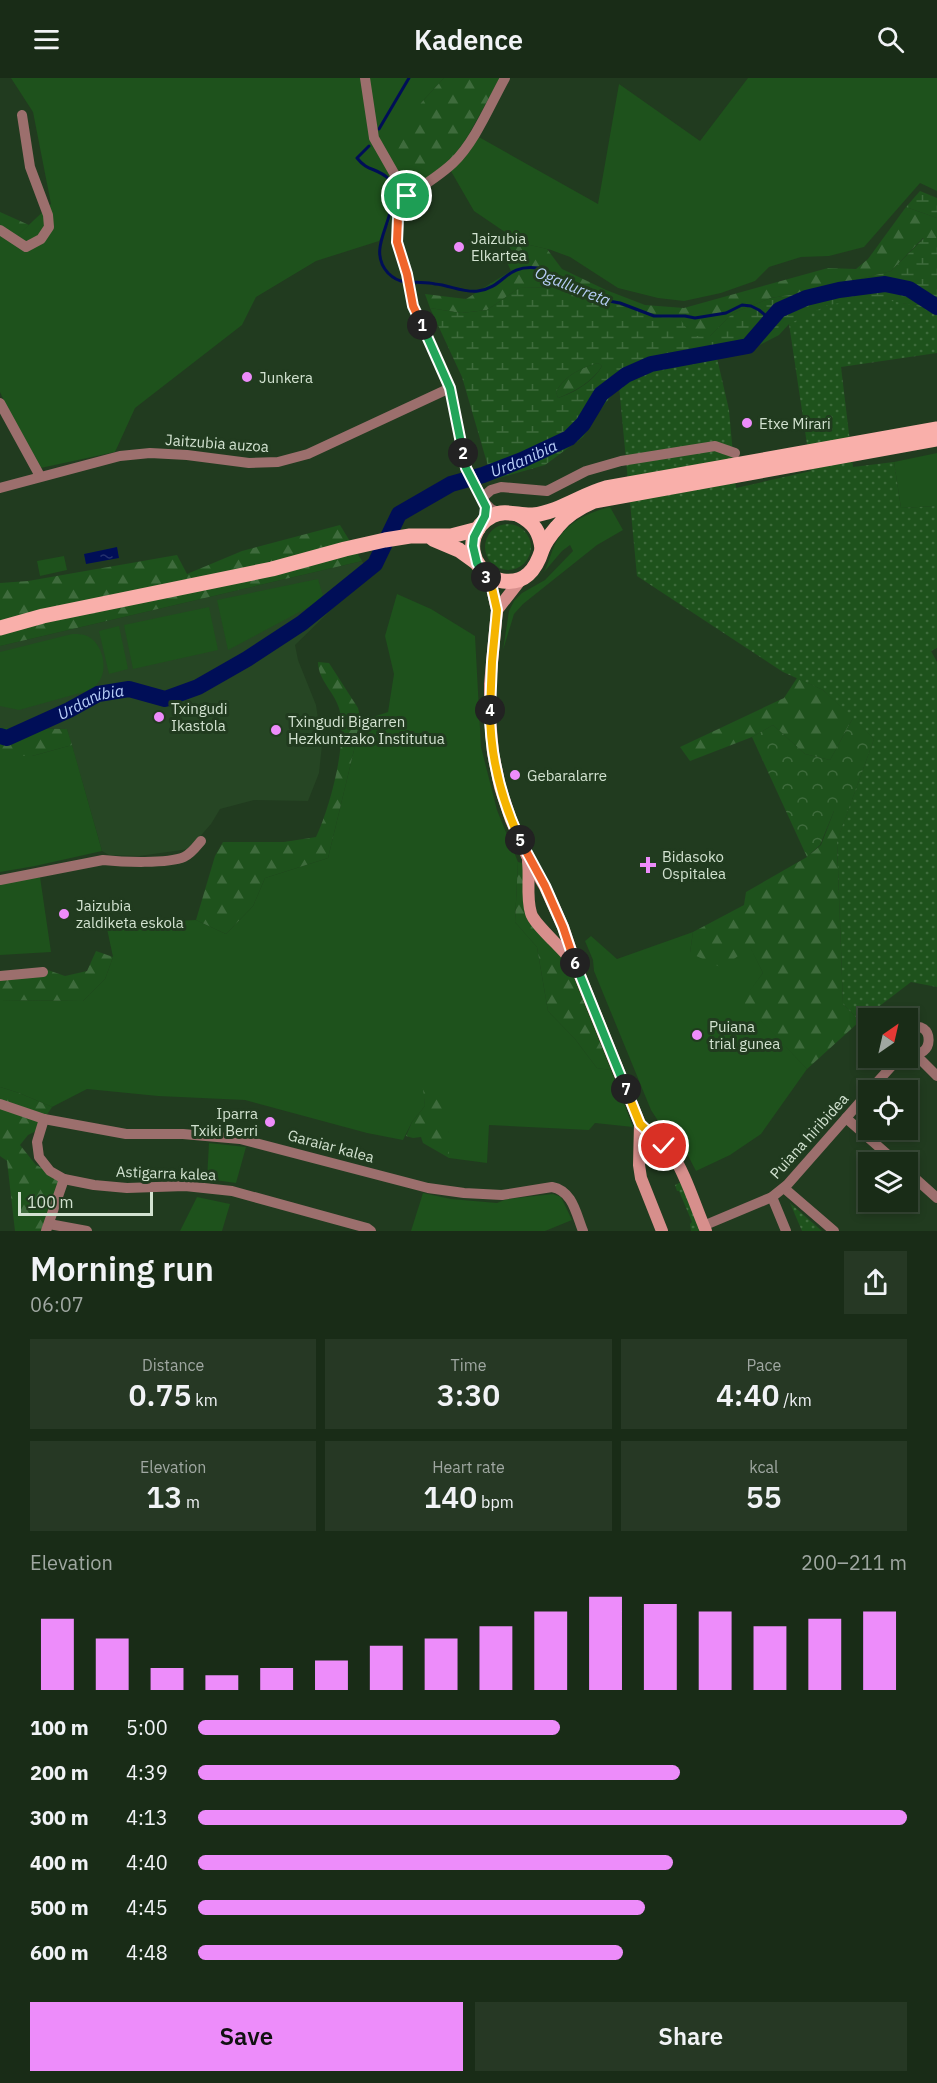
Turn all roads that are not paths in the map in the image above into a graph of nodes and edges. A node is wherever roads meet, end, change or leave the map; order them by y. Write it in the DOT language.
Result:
graph roads {
  1 [pos="365,78"];
  2 [pos="505,78"];
  3 [pos="22,115"];
  4 [pos="407,196"];
  5 [pos="0,230"];
  6 [pos="450,388"];
  7 [pos="0,403"];
  8 [pos="937,428"];
  9 [pos="937,439"];
  10 [pos="735,453"];
  11 [pos="40,476"];
  12 [pos="0,488"];
  13 [pos="482,497"];
  14 [pos="500,513"];
  15 [pos="519,514"];
  16 [pos="480,526"];
  17 [pos="427,537"];
  18 [pos="542,549"];
  19 [pos="481,568"];
  20 [pos="522,578"];
  21 [pos="497,610"];
  22 [pos="0,628"];
  23 [pos="201,841"];
  24 [pos="527,856"];
  25 [pos="0,880"];
  26 [pos="545,886"];
  27 [pos="530,902"];
  28 [pos="536,923"];
  29 [pos="563,927"];
  30 [pos="578,971"];
  31 [pos="43,972"];
  32 [pos="0,976"];
  33 [pos="918,1027"];
  34 [pos="918,1053"];
  35 [pos="918,1058"];
  36 [pos="890,1068"];
  37 [pos="937,1076"];
  38 [pos="880,1080"];
  39 [pos="0,1104"];
  40 [pos="858,1104"];
  41 [pos="846,1118"];
  42 [pos="44,1119"];
  43 [pos="640,1124"];
  44 [pos="885,1152"];
  45 [pos="639,1162"];
  46 [pos="677,1162"];
  47 [pos="64,1179"];
  48 [pos="918,1181"];
  49 [pos="784,1188"];
  50 [pos="772,1197"];
  51 [pos="937,1198"];
  52 [pos="47,1228"];
  53 [pos="705,1228"];
  54 [pos="87,1231"];
  55 [pos="371,1231"];
  56 [pos="584,1231"];
  57 [pos="662,1231"];
  58 [pos="786,1231"];
  59 [pos="834,1231"];
  1 -- 4 [label="street"];
  2 -- 4 [label="street"];
  3 -- 5 [label="street"];
  4 -- 6 [label="street"];
  6 -- 11 [label="street, Jaitzubia auzoa"];
  6 -- 13 [label="street"];
  7 -- 11 [label="street"];
  8 -- 15 [label="main road"];
  9 -- 18 [label="main road"];
  10 -- 13 [label="street"];
  11 -- 12 [label="street, Jaitzubia auzoa"];
  13 -- 14 [label="street"];
  13 -- 16 [label="street"];
  14 -- 15 [label="main road"];
  14 -- 16 [label="main road"];
  15 -- 18 [label="main road"];
  16 -- 17 [label="main road"];
  16 -- 19 [label="main road"];
  17 -- 19 [label="main road"];
  17 -- 22 [label="main road"];
  18 -- 20 [label="main road"];
  19 -- 20 [label="main road"];
  19 -- 21 [label="street"];
  20 -- 21 [label="street"];
  21 -- 24 [label="street"];
  23 -- 25 [label="street"];
  24 -- 26 [label="street"];
  24 -- 27 [label="street"];
  26 -- 27 [label="street"];
  26 -- 29 [label="street"];
  27 -- 28 [label="street"];
  28 -- 29 [label="street"];
  28 -- 30 [label="street"];
  29 -- 30 [label="street"];
  30 -- 43 [label="street"];
  31 -- 32 [label="street"];
  33 -- 34 [label="street"];
  35 -- 37 [label="street"];
  36 -- 38 [label="street, Puiana hiribidea"];
  39 -- 42 [label="street, Garaiar kalea"];
  40 -- 41 [label="street, Puiana hiribidea"];
  41 -- 44 [label="street"];
  41 -- 49 [label="street, Puiana hiribidea"];
  42 -- 47 [label="street"];
  42 -- 56 [label="street, Garaiar kalea"];
  43 -- 45 [label="street"];
  43 -- 46 [label="street"];
  45 -- 46 [label="street"];
  45 -- 57 [label="street"];
  46 -- 53 [label="street"];
  47 -- 52 [label="street"];
  47 -- 55 [label="street, Astigarra kalea"];
  48 -- 51 [label="street"];
  49 -- 50 [label="street, Puiana hiribidea"];
  49 -- 59 [label="street"];
  50 -- 53 [label="street, Puiana hiribidea"];
  50 -- 58 [label="street"];
  52 -- 54 [label="street"];
}
